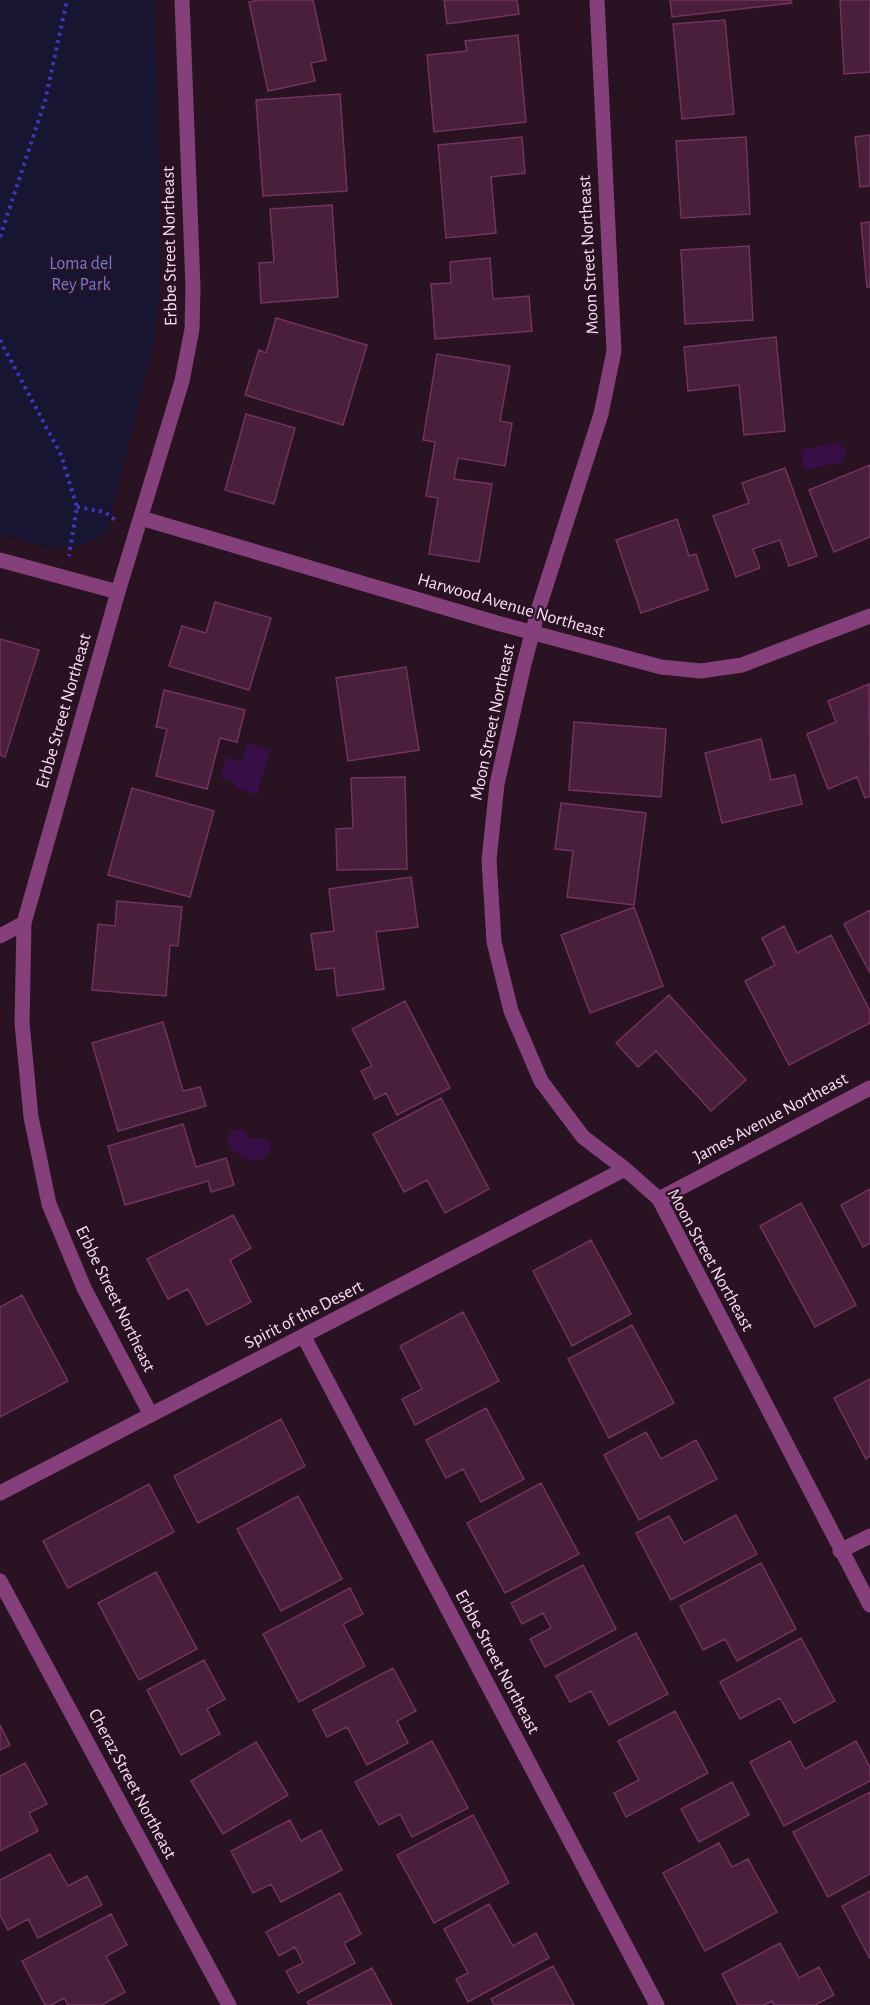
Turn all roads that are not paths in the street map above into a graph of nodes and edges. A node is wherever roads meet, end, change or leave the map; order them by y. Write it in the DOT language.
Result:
graph roads {
  1 [pos="182,0"];
  2 [pos="597,0"];
  3 [pos="141,518"];
  4 [pos="0,560"];
  5 [pos="118,592"];
  6 [pos="870,616"];
  7 [pos="532,633"];
  8 [pos="24,923"];
  9 [pos="0,936"];
  10 [pos="870,1089"];
  11 [pos="625,1169"];
  12 [pos="659,1199"];
  13 [pos="303,1337"];
  14 [pos="151,1415"];
  15 [pos="0,1493"];
  16 [pos="870,1536"];
  17 [pos="840,1551"];
  18 [pos="0,1581"];
  19 [pos="870,1605"];
  20 [pos="229,2005"];
  21 [pos="657,2005"];
  1 -- 3 [label="street, Erbbe Street Northeast"];
  2 -- 7 [label="street, Moon Street Northeast"];
  3 -- 5 [label="street, Erbbe Street Northeast"];
  3 -- 7 [label="street, Harwood Avenue Northeast"];
  4 -- 5 [label="street"];
  5 -- 8 [label="street, Erbbe Street Northeast"];
  6 -- 7 [label="street, Harwood Avenue Northeast"];
  7 -- 11 [label="street, Moon Street Northeast"];
  8 -- 9 [label="street"];
  8 -- 14 [label="street, Erbbe Street Northeast"];
  10 -- 12 [label="street, James Avenue Northeast"];
  11 -- 12 [label="street, Moon Street Northeast"];
  11 -- 13 [label="street, Spirit of the Desert"];
  12 -- 17 [label="street, Moon Street Northeast"];
  13 -- 14 [label="street, Spirit of the Desert"];
  13 -- 21 [label="street, Erbbe Street Northeast"];
  14 -- 15 [label="street, Spirit of the Desert"];
  16 -- 17 [label="street"];
  17 -- 19 [label="street, Moon Street Northeast"];
  18 -- 20 [label="street, Cheraz Street Northeast"];
}
